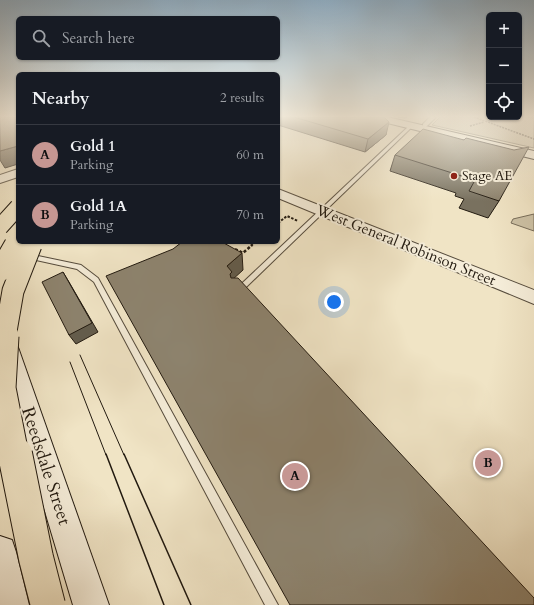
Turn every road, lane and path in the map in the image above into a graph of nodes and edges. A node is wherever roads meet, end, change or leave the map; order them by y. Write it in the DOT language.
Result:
graph roads {
  1 [pos="391,145"];
  2 [pos="493,145"];
  3 [pos="534,155"];
  4 [pos="16,174"];
  5 [pos="0,179"];
  6 [pos="280,194"];
  7 [pos="16,209"];
  8 [pos="291,212"];
  9 [pos="286,216"];
  10 [pos="318,216"];
  11 [pos="280,221"];
  12 [pos="0,227"];
  13 [pos="16,243"];
  14 [pos="254,244"];
  15 [pos="33,247"];
  16 [pos="232,248"];
  17 [pos="0,271"];
  18 [pos="237,292"];
  19 [pos="534,297"];
  20 [pos="0,300"];
  21 [pos="0,328"];
  22 [pos="0,552"];
  23 [pos="10,605"];
  24 [pos="48,605"];
  25 [pos="91,605"];
  26 [pos="272,605"];
  1 -- 10 [label="lane"];
  2 -- 3 [label="main road"];
  4 -- 5 [label="street"];
  6 -- 10 [label="street, West General Robinson Street"];
  7 -- 12 [label="highway, bridge"];
  8 -- 9 [label="path"];
  9 -- 10 [label="path"];
  9 -- 11 [label="path"];
  10 -- 18 [label="lane"];
  10 -- 19 [label="street, West General Robinson Street"];
  13 -- 17 [label="highway, bridge"];
  14 -- 16 [label="path"];
  15 -- 20 [label="highway"];
  15 -- 24 [label="highway, bridge"];
  15 -- 26 [label="lane"];
  21 -- 25 [label="main road, Reedsdale Street"];
  22 -- 23 [label="main road"];
}
